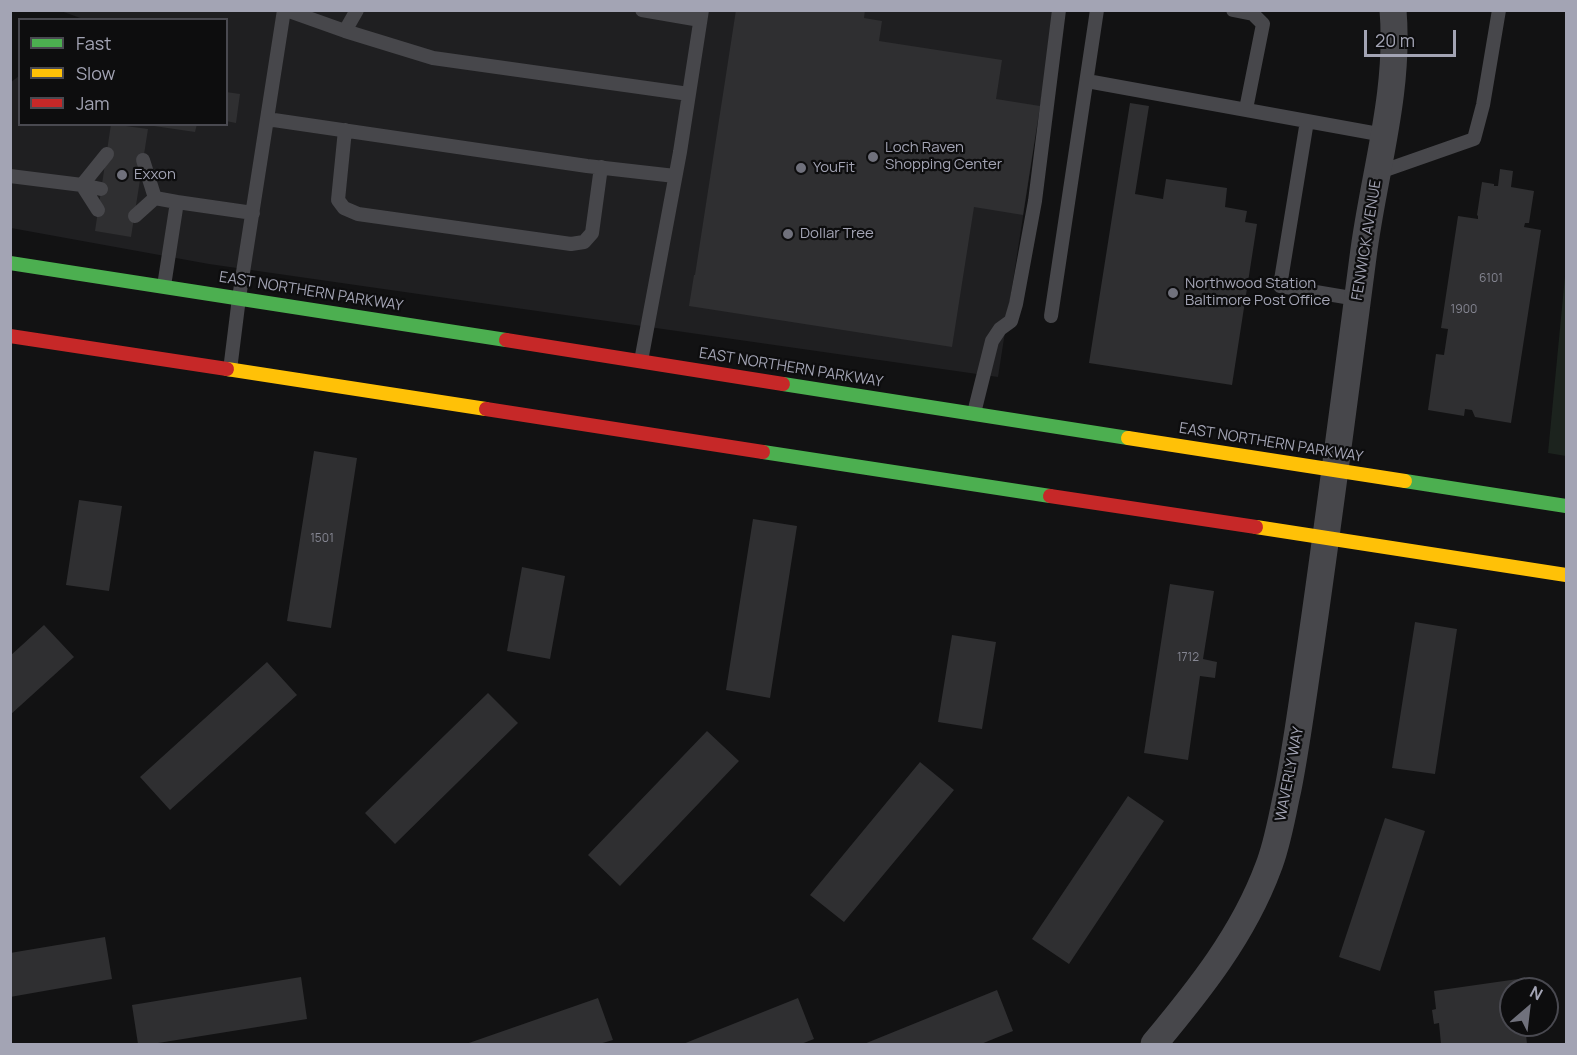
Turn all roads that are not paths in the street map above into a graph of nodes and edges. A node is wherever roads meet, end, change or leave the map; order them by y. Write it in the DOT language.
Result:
graph roads {
  1 [pos="285,10"];
  2 [pos="357,10"];
  3 [pos="642,10"];
  4 [pos="1059,10"];
  5 [pos="1097,10"];
  6 [pos="1233,10"];
  7 [pos="1393,10"];
  8 [pos="1499,10"];
  9 [pos="701,15"];
  10 [pos="345,31"];
  11 [pos="1087,81"];
  12 [pos="689,94"];
  13 [pos="1246,110"];
  14 [pos="267,120"];
  15 [pos="1307,121"];
  16 [pos="345,130"];
  17 [pos="1384,135"];
  18 [pos="107,154"];
  19 [pos="143,160"];
  20 [pos="601,167"];
  21 [pos="1377,173"];
  22 [pos="10,176"];
  23 [pos="675,176"];
  24 [pos="82,185"];
  25 [pos="101,189"];
  26 [pos="138,195"];
  27 [pos="155,198"];
  28 [pos="177,202"];
  29 [pos="98,210"];
  30 [pos="253,213"];
  31 [pos="135,216"];
  32 [pos="10,262"];
  33 [pos="164,286"];
  34 [pos="239,298"];
  35 [pos="1358,299"];
  36 [pos="1051,316"];
  37 [pos="10,336"];
  38 [pos="641,361"];
  39 [pos="230,370"];
  40 [pos="974,413"];
  41 [pos="1336,470"];
  42 [pos="1566,506"];
  43 [pos="1327,537"];
  44 [pos="1566,575"];
  45 [pos="1154,1044"];
  1 -- 10 [label="lane"];
  1 -- 14 [label="lane"];
  2 -- 10 [label="lane"];
  3 -- 9 [label="lane"];
  4 -- 40 [label="lane"];
  5 -- 11 [label="lane"];
  6 -- 13 [label="lane"];
  7 -- 17 [label="street, FENWICK AVENUE"];
  8 -- 21 [label="lane"];
  9 -- 12 [label="lane"];
  10 -- 12 [label="lane"];
  11 -- 13 [label="lane"];
  11 -- 36 [label="lane"];
  12 -- 23 [label="lane"];
  13 -- 15 [label="lane"];
  14 -- 16 [label="lane"];
  14 -- 30 [label="lane"];
  15 -- 17 [label="lane"];
  15 -- 35 [label="lane"];
  16 -- 20 [label="lane"];
  16 -- 20 [label="lane"];
  17 -- 21 [label="street, FENWICK AVENUE"];
  18 -- 24 [label="lane"];
  19 -- 27 [label="lane"];
  20 -- 23 [label="lane"];
  21 -- 35 [label="street, FENWICK AVENUE"];
  22 -- 24 [label="lane"];
  23 -- 38 [label="lane"];
  24 -- 25 [label="lane"];
  24 -- 29 [label="lane"];
  26 -- 27 [label="lane"];
  27 -- 28 [label="lane"];
  27 -- 31 [label="lane"];
  28 -- 30 [label="lane"];
  28 -- 33 [label="lane"];
  30 -- 34 [label="lane"];
  32 -- 33 [label="main road, EAST NORTHERN PARKWAY"];
  33 -- 34 [label="main road, EAST NORTHERN PARKWAY"];
  34 -- 38 [label="main road, EAST NORTHERN PARKWAY"];
  34 -- 39 [label="lane"];
  35 -- 41 [label="street, FENWICK AVENUE"];
  37 -- 39 [label="main road"];
  38 -- 40 [label="main road, EAST NORTHERN PARKWAY"];
  39 -- 43 [label="main road"];
  40 -- 41 [label="main road, EAST NORTHERN PARKWAY"];
  41 -- 42 [label="main road, EAST NORTHERN PARKWAY"];
  41 -- 43 [label="street, WAVERLY WAY"];
  43 -- 44 [label="main road"];
  43 -- 45 [label="street, WAVERLY WAY"];
}
